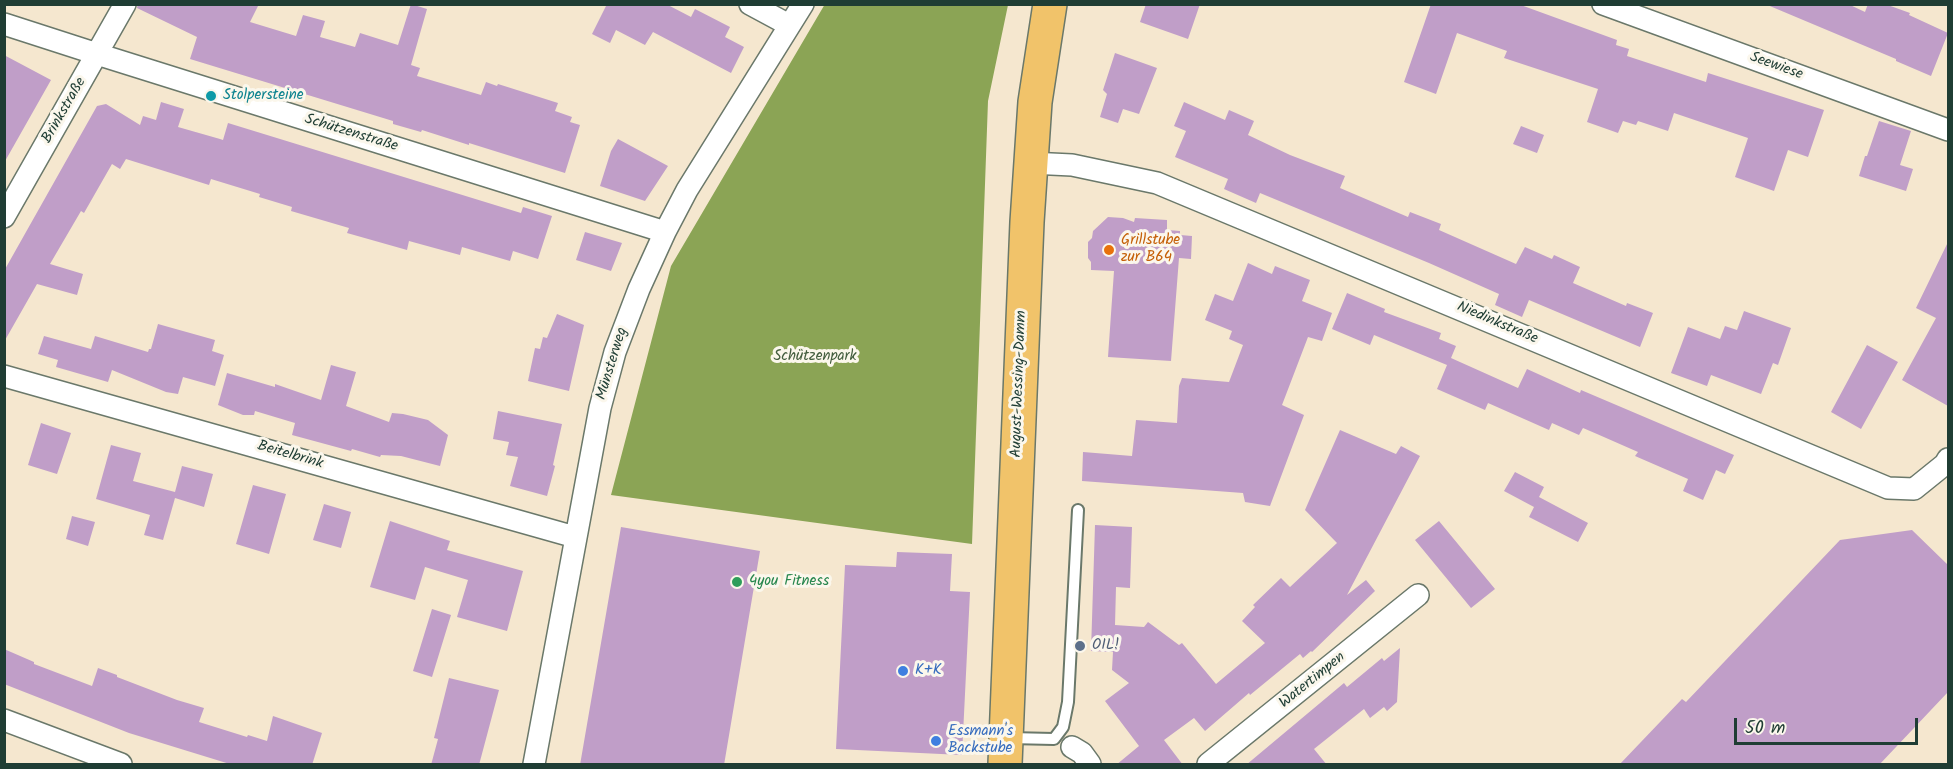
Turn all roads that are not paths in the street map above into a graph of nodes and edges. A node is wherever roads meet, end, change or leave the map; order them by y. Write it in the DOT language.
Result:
graph roads {
  1 [pos="125,4"];
  2 [pos="750,4"];
  3 [pos="803,4"];
  4 [pos="1050,4"];
  5 [pos="1603,4"];
  6 [pos="4,24"];
  7 [pos="789,25"];
  8 [pos="97,54"];
  9 [pos="1948,130"];
  10 [pos="1030,163"];
  11 [pos="4,217"];
  12 [pos="664,232"];
  13 [pos="4,376"];
  14 [pos="1948,459"];
  15 [pos="1078,510"];
  16 [pos="575,537"];
  17 [pos="1418,596"];
  18 [pos="4,720"];
  19 [pos="1072,747"];
  20 [pos="1005,751"];
  21 [pos="121,765"];
  22 [pos="534,765"];
  23 [pos="1090,765"];
  24 [pos="1208,765"];
  1 -- 8 [label="street, Brinkstraße"];
  2 -- 7 [label="street"];
  3 -- 7 [label="street, Münsterweg"];
  4 -- 10 [label="main road, August-Wessing-Damm"];
  5 -- 9 [label="street, Seewiese"];
  6 -- 8 [label="street, Schützenstraße"];
  7 -- 12 [label="street, Münsterweg"];
  8 -- 11 [label="street, Brinkstraße"];
  8 -- 12 [label="street, Schützenstraße"];
  10 -- 14 [label="street, Niedinkstraße"];
  10 -- 20 [label="main road, August-Wessing-Damm"];
  12 -- 16 [label="street, Münsterweg"];
  13 -- 16 [label="street, Beitelbrink"];
  15 -- 20 [label="lane"];
  16 -- 22 [label="street, Münsterweg"];
  17 -- 24 [label="street, Watertimpen"];
  18 -- 21 [label="street"];
  19 -- 23 [label="street"];
}
